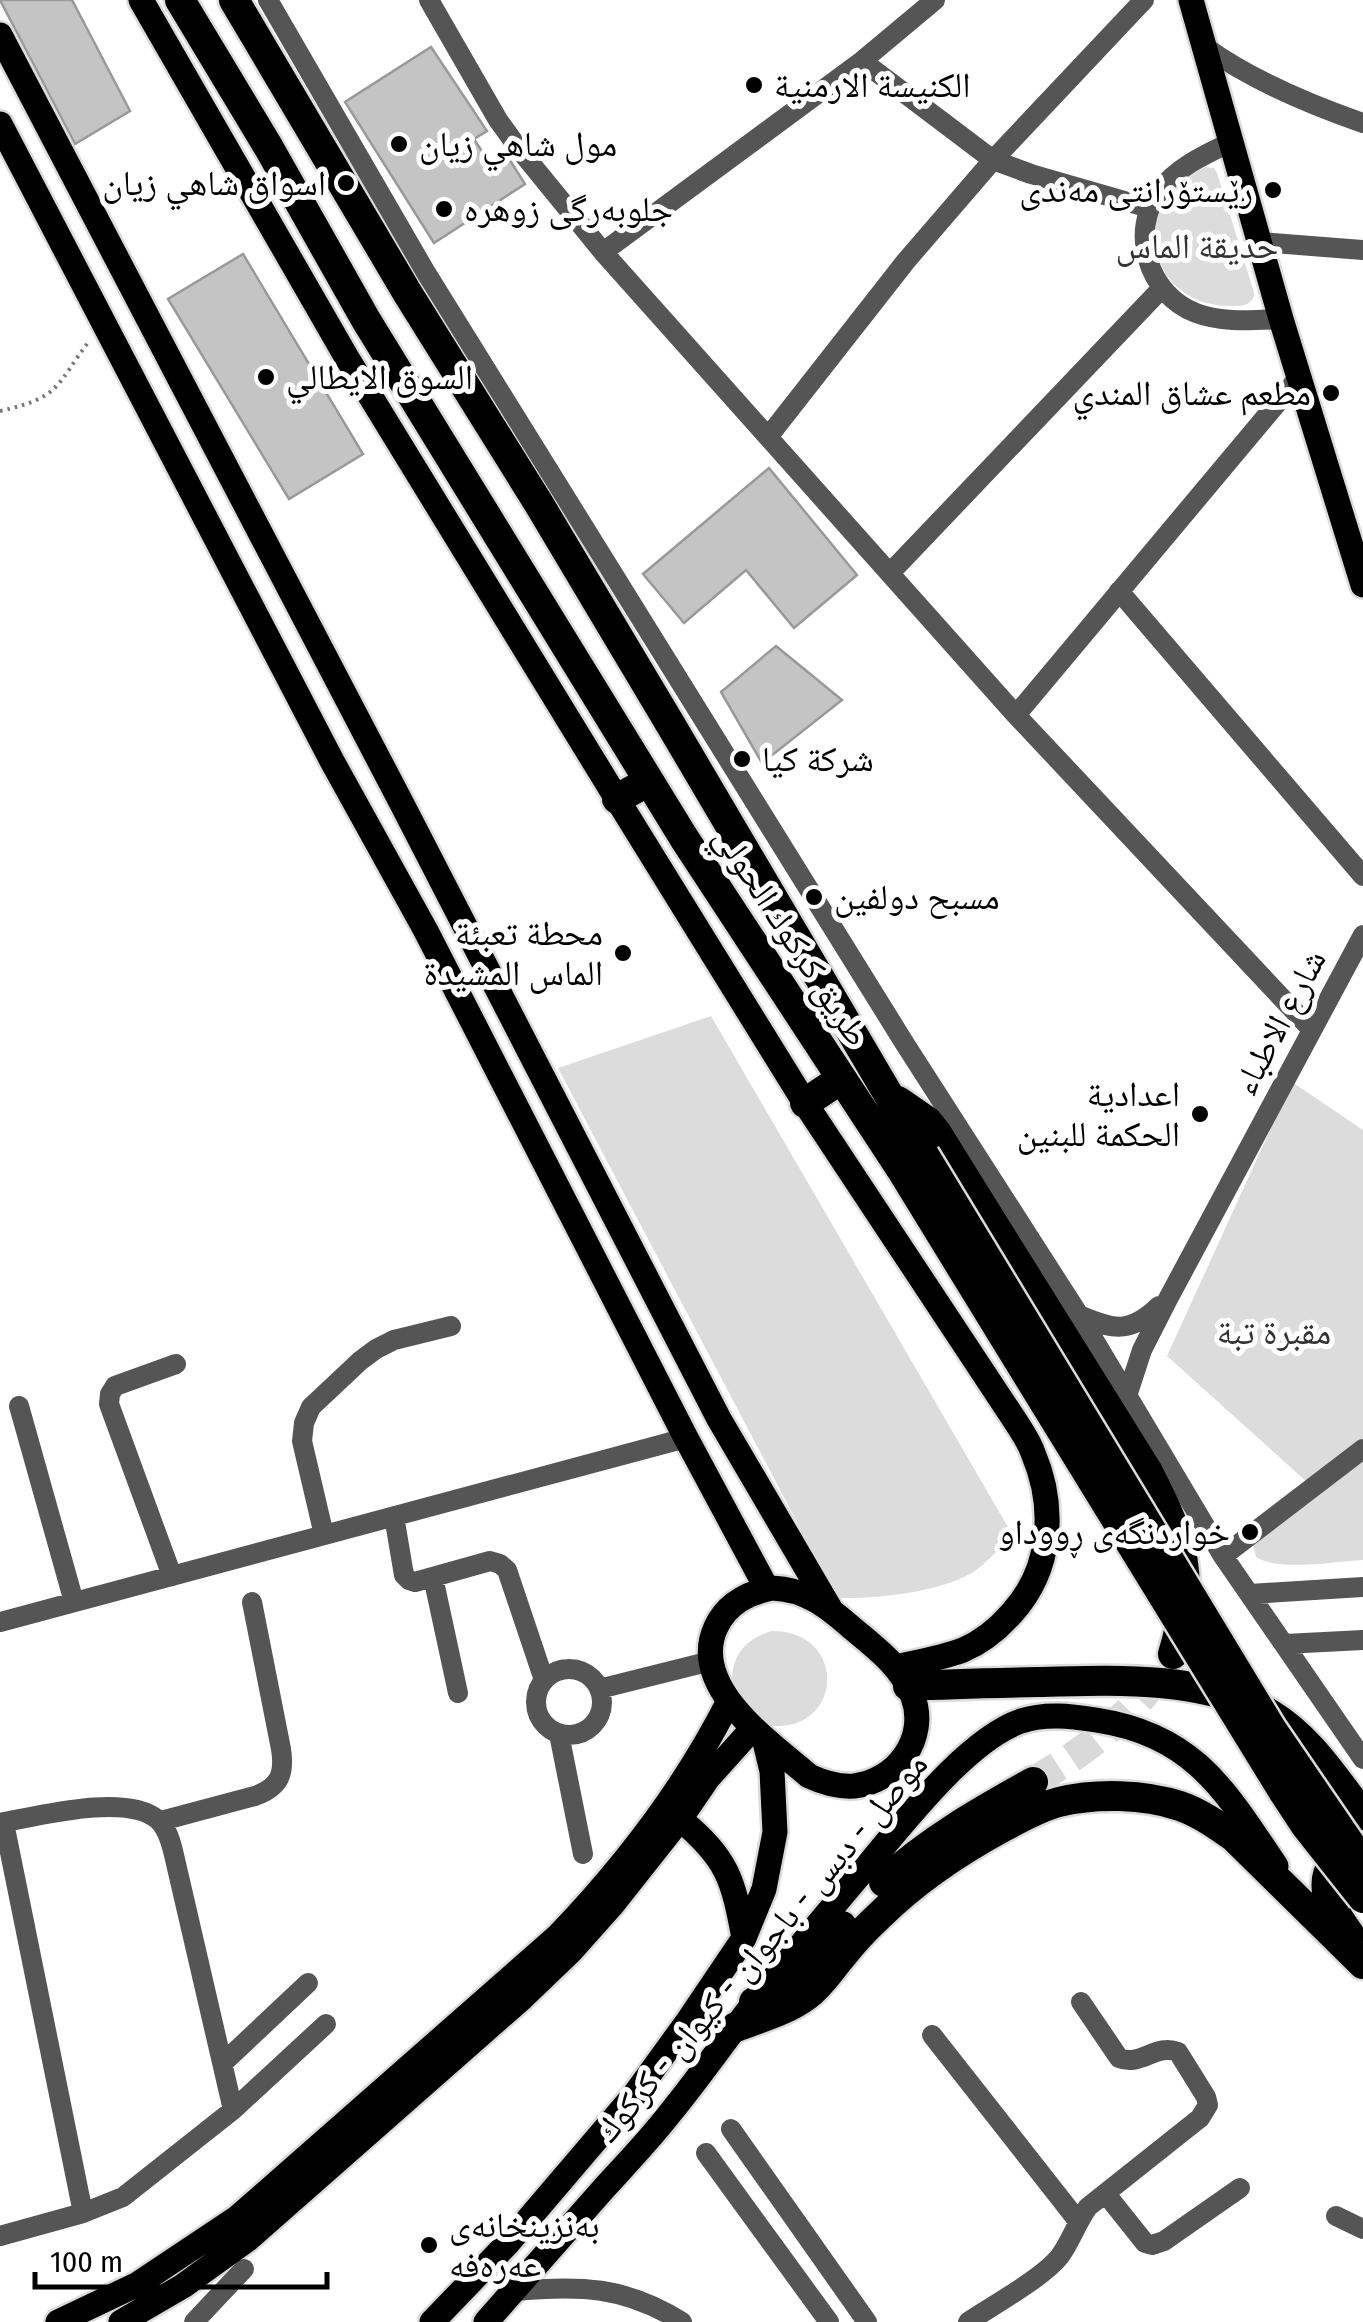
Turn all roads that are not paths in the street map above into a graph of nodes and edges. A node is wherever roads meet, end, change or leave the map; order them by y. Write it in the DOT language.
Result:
graph roads {
  1 [pos="142,0"];
  2 [pos="180,0"];
  3 [pos="234,0"];
  4 [pos="268,0"];
  5 [pos="934,0"];
  6 [pos="1144,0"];
  7 [pos="1190,0"];
  8 [pos="433,2"];
  9 [pos="0,35"];
  10 [pos="1204,46"];
  11 [pos="862,62"];
  12 [pos="1363,123"];
  13 [pos="2,131"];
  14 [pos="1231,142"];
  15 [pos="993,160"];
  16 [pos="1149,208"];
  17 [pos="1260,242"];
  18 [pos="1363,250"];
  19 [pos="603,252"];
  20 [pos="1162,288"];
  21 [pos="408,294"];
  22 [pos="1282,319"];
  23 [pos="366,320"];
  24 [pos="1298,377"];
  25 [pos="768,437"];
  26 [pos="890,573"];
  27 [pos="1363,585"];
  28 [pos="1120,591"];
  29 [pos="1016,715"];
  30 [pos="648,781"];
  31 [pos="617,799"];
  32 [pos="1363,876"];
  33 [pos="1363,936"];
  34 [pos="1312,1030"];
  35 [pos="841,1079"];
  36 [pos="886,1094"];
  37 [pos="805,1103"];
  38 [pos="912,1162"];
  39 [pos="1168,1298"];
  40 [pos="1078,1315"];
  41 [pos="451,1326"];
  42 [pos="176,1364"];
  43 [pos="1127,1396"];
  44 [pos="19,1406"];
  45 [pos="719,1419"];
  46 [pos="686,1438"];
  47 [pos="1363,1449"];
  48 [pos="394,1516"];
  49 [pos="324,1535"];
  50 [pos="1223,1556"];
  51 [pos="172,1576"];
  52 [pos="433,1578"];
  53 [pos="1363,1587"];
  54 [pos="767,1589"];
  55 [pos="1250,1594"];
  56 [pos="74,1602"];
  57 [pos="252,1602"];
  58 [pos="831,1610"];
  59 [pos="0,1622"];
  60 [pos="1363,1640"];
  61 [pos="1284,1644"];
  62 [pos="1173,1654"];
  63 [pos="712,1660"];
  64 [pos="902,1676"];
  65 [pos="544,1680"];
  66 [pos="599,1688"];
  67 [pos="458,1693"];
  68 [pos="729,1701"];
  69 [pos="758,1733"];
  70 [pos="559,1734"];
  71 [pos="1363,1758"];
  72 [pos="879,1779"];
  73 [pos="1033,1782"];
  74 [pos="915,1810"];
  75 [pos="1363,1815"];
  76 [pos="680,1819"];
  77 [pos="161,1821"];
  78 [pos="2,1823"];
  79 [pos="583,1854"];
  80 [pos="1363,1855"];
  81 [pos="1363,1864"];
  82 [pos="1363,1898"];
  83 [pos="1299,1901"];
  84 [pos="744,1938"];
  85 [pos="1363,1952"];
  86 [pos="1363,1964"];
  87 [pos="308,1983"];
  88 [pos="514,1990"];
  89 [pos="754,2002"];
  90 [pos="1081,2002"];
  91 [pos="326,2024"];
  92 [pos="736,2028"];
  93 [pos="932,2035"];
  94 [pos="223,2063"];
  95 [pos="234,2110"];
  96 [pos="731,2129"];
  97 [pos="706,2153"];
  98 [pos="1240,2188"];
  99 [pos="1106,2194"];
  100 [pos="83,2212"];
  101 [pos="1336,2216"];
  102 [pos="1078,2221"];
  103 [pos="1363,2229"];
  104 [pos="0,2236"];
  105 [pos="816,2250"];
  106 [pos="791,2268"];
  107 [pos="244,2269"];
  108 [pos="188,2283"];
  109 [pos="514,2291"];
  110 [pos="201,2314"];
  111 [pos="58,2322"];
  112 [pos="121,2322"];
  113 [pos="432,2322"];
  114 [pos="486,2322"];
  115 [pos="682,2322"];
  116 [pos="829,2322"];
  117 [pos="867,2322"];
  118 [pos="968,2322"];
  1 -- 31 [label="main road"];
  2 -- 23 [label="highway, طريق كركوك الحولي"];
  3 -- 21 [label="highway, طريق كركوك الحولي"];
  4 -- 40 [label="street"];
  5 -- 11 [label="street"];
  6 -- 15 [label="street"];
  7 -- 10 [label="main road"];
  8 -- 19 [label="street"];
  9 -- 45 [label="main road"];
  10 -- 12 [label="street"];
  10 -- 14 [label="main road"];
  11 -- 15 [label="street"];
  11 -- 19 [label="street"];
  13 -- 46 [label="main road"];
  14 -- 16 [label="street"];
  14 -- 17 [label="main road"];
  15 -- 16 [label="street"];
  15 -- 25 [label="street"];
  16 -- 20 [label="street"];
  17 -- 18 [label="street"];
  17 -- 22 [label="main road"];
  19 -- 25 [label="street"];
  20 -- 22 [label="street"];
  20 -- 26 [label="street"];
  21 -- 23 [label="highway"];
  21 -- 36 [label="highway, طريق كركوك الحولي"];
  22 -- 24 [label="main road"];
  23 -- 30 [label="highway, طريق كركوك الحولي"];
  24 -- 27 [label="main road"];
  24 -- 28 [label="street"];
  25 -- 26 [label="street"];
  26 -- 29 [label="street"];
  28 -- 29 [label="street"];
  28 -- 32 [label="street"];
  29 -- 34 [label="street"];
  30 -- 31 [label="highway"];
  30 -- 35 [label="highway, طريق كركوك الحولي"];
  31 -- 37 [label="main road"];
  33 -- 34 [label="street, شارع الاطباء"];
  34 -- 39 [label="street, شارع الاطباء"];
  35 -- 37 [label="highway"];
  35 -- 38 [label="highway, طريق كركوك الحولي"];
  36 -- 38 [label="highway, طريق كركوك الحولي"];
  36 -- 62 [label="highway"];
  37 -- 64 [label="main road"];
  38 -- 81 [label="highway, طريق كركوك الحولي, bridge"];
  38 -- 82 [label="highway, طريق كركوك الحولي, bridge"];
  39 -- 40 [label="street, شارع الاطباء"];
  39 -- 43 [label="street, شارع الاطباء"];
  40 -- 43 [label="street"];
  41 -- 49 [label="street"];
  42 -- 51 [label="street"];
  43 -- 50 [label="street"];
  44 -- 56 [label="street"];
  45 -- 46 [label="main road"];
  45 -- 58 [label="main road"];
  46 -- 48 [label="street"];
  46 -- 54 [label="main road"];
  47 -- 50 [label="street"];
  48 -- 49 [label="street"];
  48 -- 52 [label="street"];
  49 -- 51 [label="street"];
  50 -- 55 [label="street"];
  51 -- 56 [label="street"];
  52 -- 65 [label="street"];
  52 -- 67 [label="street"];
  53 -- 55 [label="street"];
  54 -- 58 [label="main road"];
  54 -- 63 [label="main road"];
  55 -- 61 [label="street"];
  56 -- 59 [label="street"];
  57 -- 77 [label="street"];
  58 -- 64 [label="main road"];
  60 -- 61 [label="street"];
  61 -- 71 [label="street"];
  63 -- 66 [label="street"];
  63 -- 68 [label="main road"];
  64 -- 72 [label="main road"];
  64 -- 75 [label="highway"];
  65 -- 66 [label="street"];
  65 -- 70 [label="street"];
  66 -- 70 [label="street"];
  68 -- 69 [label="main road"];
  68 -- 88 [label="main road"];
  69 -- 72 [label="main road"];
  69 -- 76 [label="main road"];
  69 -- 84 [label="main road"];
  70 -- 79 [label="street"];
  72 -- 74 [label="main road"];
  73 -- 89 [label="highway"];
  74 -- 83 [label="main road, موصل - دبس - باجوان - كيوان - كركوك"];
  74 -- 89 [label="main road, موصل - دبس - باجوان - كيوان - كركوك"];
  76 -- 84 [label="main road"];
  76 -- 88 [label="main road"];
  77 -- 78 [label="street"];
  77 -- 94 [label="street"];
  78 -- 100 [label="street"];
  80 -- 85 [label="highway"];
  83 -- 86 [label="highway"];
  83 -- 92 [label="highway"];
  84 -- 113 [label="main road"];
  87 -- 94 [label="street"];
  88 -- 108 [label="main road"];
  88 -- 111 [label="main road"];
  89 -- 92 [label="main road, موصل - دبس - باجوان - كيوان - كركوك"];
  90 -- 99 [label="street"];
  91 -- 95 [label="street"];
  92 -- 109 [label="main road, موصل - دبس - باجوان - كيوان - كركوك"];
  93 -- 102 [label="street"];
  94 -- 95 [label="street"];
  95 -- 100 [label="street"];
  96 -- 105 [label="street"];
  97 -- 106 [label="street"];
  98 -- 99 [label="street"];
  99 -- 102 [label="street"];
  100 -- 104 [label="street"];
  101 -- 103 [label="street"];
  102 -- 118 [label="street"];
  105 -- 106 [label="street"];
  105 -- 117 [label="street"];
  106 -- 116 [label="street"];
  107 -- 110 [label="street"];
  108 -- 110 [label="street"];
  108 -- 112 [label="main road"];
  109 -- 114 [label="main road, موصل - دبس - باجوان - كيوان - كركوك"];
  109 -- 115 [label="street"];
}
